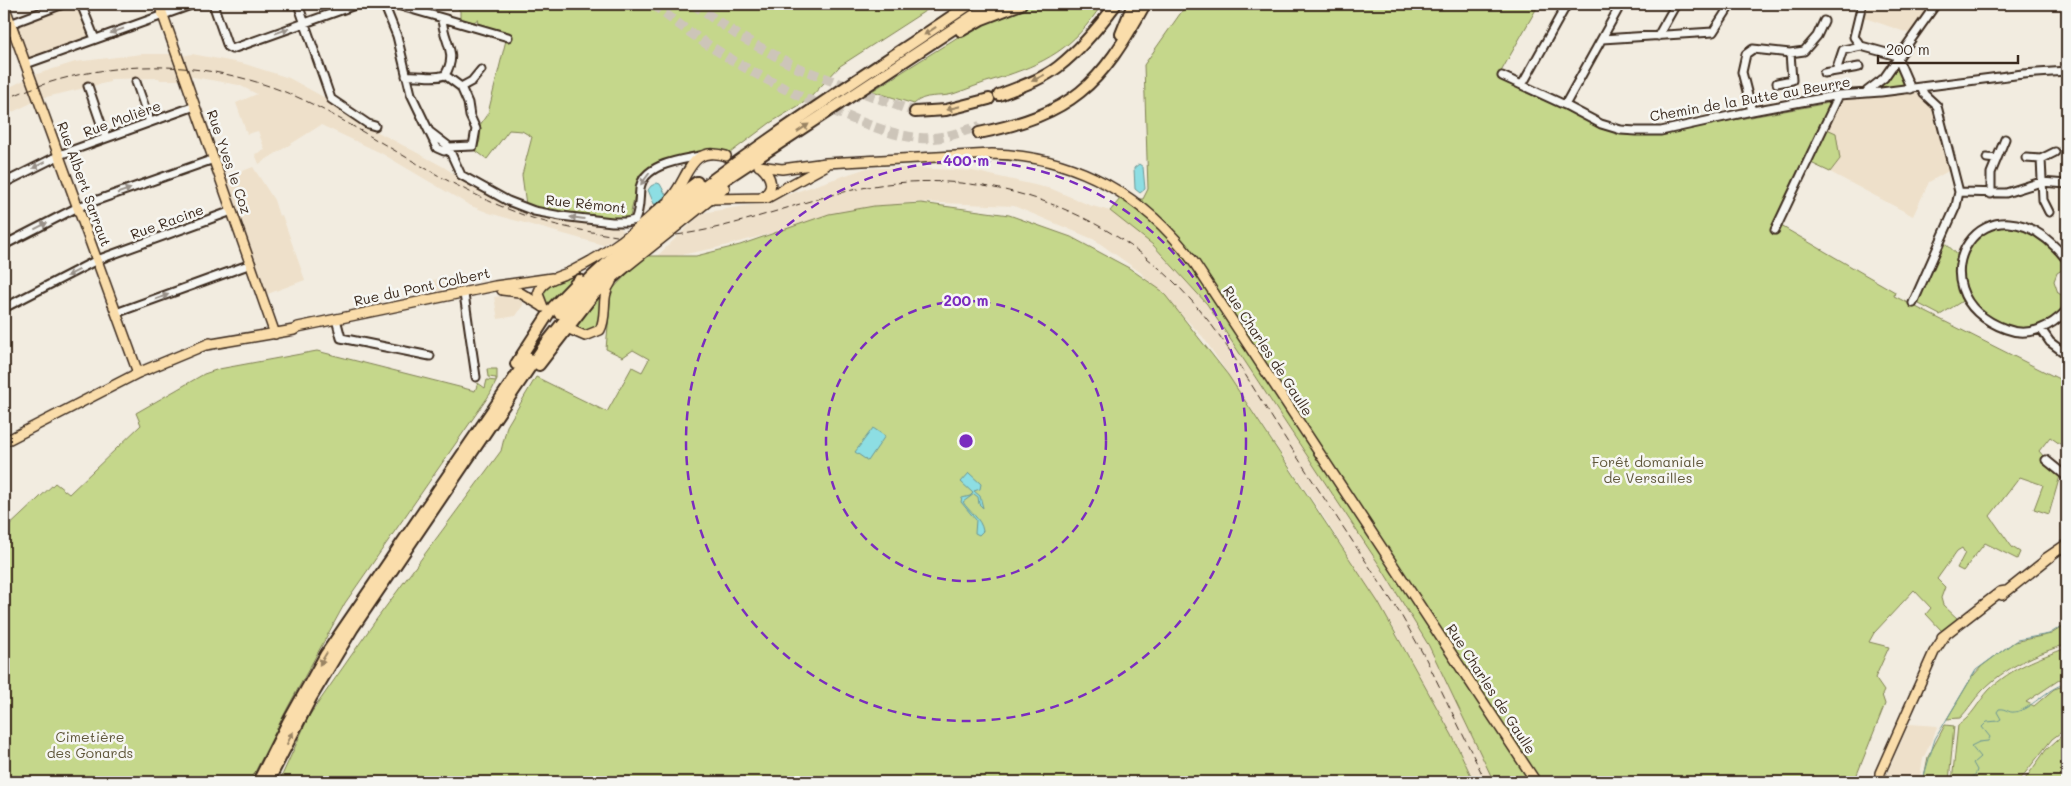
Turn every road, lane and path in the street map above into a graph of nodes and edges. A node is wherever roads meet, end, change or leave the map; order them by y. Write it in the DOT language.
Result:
graph roads {
  1 [pos="63,4"];
  2 [pos="82,4"];
  3 [pos="159,4"];
  4 [pos="194,4"];
  5 [pos="213,4"];
  6 [pos="298,4"];
  7 [pos="358,4"];
  8 [pos="384,4"];
  9 [pos="394,4"];
  10 [pos="970,4"];
  11 [pos="990,4"];
  12 [pos="1021,4"];
  13 [pos="1108,4"];
  14 [pos="1116,4"];
  15 [pos="1133,4"];
  16 [pos="1146,4"];
  17 [pos="1567,4"];
  18 [pos="1621,4"];
  19 [pos="1676,4"];
  20 [pos="1730,4"];
  21 [pos="1862,4"];
  22 [pos="1936,4"];
  23 [pos="4,5"];
  24 [pos="163,14"];
  25 [pos="442,18"];
  26 [pos="1824,21"];
  27 [pos="304,23"];
  28 [pos="12,27"];
  29 [pos="949,32"];
  30 [pos="4,34"];
  31 [pos="1658,36"];
  32 [pos="508,37"];
  33 [pos="1854,37"];
  34 [pos="95,39"];
  35 [pos="1602,39"];
  36 [pos="1861,46"];
  37 [pos="1849,47"];
  38 [pos="1790,53"];
  39 [pos="1072,54"];
  40 [pos="1898,59"];
  41 [pos="26,64"];
  42 [pos="1859,67"];
  43 [pos="482,70"];
  44 [pos="1836,71"];
  45 [pos="2067,71"];
  46 [pos="1824,73"];
  47 [pos="445,75"];
  48 [pos="406,76"];
  49 [pos="1502,76"];
  50 [pos="136,82"];
  51 [pos="1777,83"];
  52 [pos="1878,84"];
  53 [pos="1522,85"];
  54 [pos="88,86"];
  55 [pos="461,87"];
  56 [pos="1921,87"];
  57 [pos="846,89"];
  58 [pos="1911,89"];
  59 [pos="1865,92"];
  60 [pos="1881,92"];
  61 [pos="1839,95"];
  62 [pos="1565,105"];
  63 [pos="195,106"];
  64 [pos="1752,111"];
  65 [pos="915,112"];
  66 [pos="151,121"];
  67 [pos="375,126"];
  68 [pos="106,138"];
  69 [pos="2005,138"];
  70 [pos="449,148"];
  71 [pos="2055,152"];
  72 [pos="59,155"];
  73 [pos="704,155"];
  74 [pos="763,155"];
  75 [pos="726,156"];
  76 [pos="1987,158"];
  77 [pos="2026,158"];
  78 [pos="214,159"];
  79 [pos="1997,159"];
  80 [pos="2041,159"];
  81 [pos="838,162"];
  82 [pos="2042,182"];
  83 [pos="4,183"];
  84 [pos="2067,184"];
  85 [pos="1959,192"];
  86 [pos="1991,194"];
  87 [pos="711,199"];
  88 [pos="757,199"];
  89 [pos="78,207"];
  90 [pos="232,212"];
  91 [pos="2049,212"];
  92 [pos="655,213"];
  93 [pos="1775,230"];
  94 [pos="617,244"];
  95 [pos="4,245"];
  96 [pos="97,260"];
  97 [pos="2067,260"];
  98 [pos="250,264"];
  99 [pos="625,267"];
  100 [pos="552,278"];
  101 [pos="524,283"];
  102 [pos="479,290"];
  103 [pos="464,294"];
  104 [pos="526,295"];
  105 [pos="1913,303"];
  106 [pos="4,308"];
  107 [pos="2067,310"];
  108 [pos="116,313"];
  109 [pos="336,319"];
  110 [pos="569,329"];
  111 [pos="2041,329"];
  112 [pos="274,331"];
  113 [pos="2062,351"];
  114 [pos="430,356"];
  115 [pos="138,373"];
  116 [pos="476,378"];
  117 [pos="520,382"];
  118 [pos="479,428"];
  119 [pos="4,442"];
  120 [pos="2046,460"];
  121 [pos="2067,477"];
  122 [pos="2067,544"];
  123 [pos="258,782"];
  124 [pos="268,782"];
  125 [pos="1536,782"];
  126 [pos="1880,782"];
  1 -- 28 [label="street"];
  2 -- 34 [label="street"];
  3 -- 24 [label="main road, Rue Yves le Coz"];
  4 -- 24 [label="street"];
  5 -- 27 [label="street, one-way"];
  6 -- 27 [label="street"];
  7 -- 27 [label="street"];
  8 -- 48 [label="street, Rue Rémont"];
  9 -- 25 [label="street"];
  10 -- 57 [label="highway, one-way"];
  11 -- 29 [label="highway"];
  12 -- 29 [label="highway"];
  13 -- 39 [label="highway"];
  14 -- 39 [label="highway"];
  15 -- 16 [label="highway"];
  17 -- 53 [label="street"];
  18 -- 35 [label="street"];
  19 -- 31 [label="street"];
  20 -- 31 [label="street"];
  21 -- 33 [label="street"];
  22 -- 40 [label="street, Chemin de la Butte au Beurre"];
  23 -- 28 [label="main road, Rue Albert Sarraut"];
  24 -- 34 [label="street, one-way"];
  24 -- 63 [label="main road, Rue Yves le Coz"];
  25 -- 32 [label="street"];
  25 -- 47 [label="street"];
  26 -- 38 [label="street"];
  27 -- 67 [label="street"];
  28 -- 30 [label="street"];
  28 -- 41 [label="main road, Rue Albert Sarraut"];
  74 -- 29 [label="highway, one-way"];
  31 -- 35 [label="street"];
  33 -- 36 [label="street"];
  33 -- 37 [label="street"];
  34 -- 41 [label="street"];
  35 -- 62 [label="street"];
  36 -- 37 [label="street"];
  36 -- 40 [label="street"];
  37 -- 44 [label="street"];
  38 -- 51 [label="street"];
  38 -- 64 [label="street"];
  39 -- 65 [label="highway, one-way"];
  40 -- 52 [label="street, Chemin de la Butte au Beurre"];
  40 -- 58 [label="street"];
  41 -- 72 [label="main road, Rue Albert Sarraut"];
  42 -- 44 [label="street"];
  43 -- 55 [label="street"];
  44 -- 46 [label="street"];
  45 -- 56 [label="street, Chemin de la Butte au Beurre"];
  47 -- 48 [label="street"];
  47 -- 55 [label="street"];
  48 -- 70 [label="street, Rue Rémont"];
  49 -- 53 [label="street, Chemin de la Butte au Beurre"];
  50 -- 66 [label="street"];
  52 -- 59 [label="street, Chemin de la Butte au Beurre"];
  52 -- 60 [label="street"];
  53 -- 62 [label="street, Chemin de la Butte au Beurre"];
  54 -- 68 [label="street"];
  55 -- 70 [label="street"];
  56 -- 58 [label="street, Chemin de la Butte au Beurre"];
  56 -- 85 [label="street"];
  57 -- 92 [label="highway"];
  57 -- 118 [label="highway"];
  58 -- 60 [label="street, Chemin de la Butte au Beurre"];
  59 -- 60 [label="street, Chemin de la Butte au Beurre"];
  59 -- 61 [label="street, Chemin de la Butte au Beurre"];
  61 -- 64 [label="street, Chemin de la Butte au Beurre"];
  61 -- 93 [label="street"];
  62 -- 64 [label="street, Chemin de la Butte au Beurre"];
  63 -- 66 [label="street, Rue Molière"];
  63 -- 78 [label="main road, Rue Yves le Coz"];
  66 -- 68 [label="street, Rue Molière"];
  68 -- 72 [label="street, Rue Molière"];
  69 -- 79 [label="street"];
  73 -- 70 [label="street, Rue Rémont, one-way"];
  71 -- 80 [label="street"];
  72 -- 83 [label="street, Rue Molière, one-way"];
  72 -- 89 [label="main road, Rue Albert Sarraut"];
  73 -- 75 [label="main road"];
  73 -- 92 [label="main road, Rue du Pont Colbert"];
  74 -- 87 [label="highway"];
  74 -- 117 [label="highway"];
  76 -- 79 [label="street"];
  77 -- 80 [label="street"];
  89 -- 78 [label="street, one-way"];
  78 -- 90 [label="main road, Rue Yves le Coz"];
  79 -- 86 [label="street"];
  80 -- 82 [label="street"];
  81 -- 88 [label="main road, Rue Charles de Gaulle"];
  81 -- 88 [label="main road, Rue Charles de Gaulle"];
  81 -- 125 [label="main road, Rue Charles de Gaulle"];
  82 -- 84 [label="street"];
  82 -- 86 [label="street"];
  82 -- 91 [label="street"];
  85 -- 86 [label="street"];
  85 -- 105 [label="street"];
  87 -- 88 [label="main road"];
  87 -- 99 [label="main road"];
  95 -- 89 [label="street, one-way"];
  89 -- 96 [label="main road, Rue Albert Sarraut"];
  90 -- 96 [label="street, Rue Racine"];
  90 -- 98 [label="main road, Rue Yves le Coz"];
  92 -- 94 [label="main road, Rue du Pont Colbert"];
  94 -- 100 [label="main road, Rue du Pont Colbert"];
  94 -- 118 [label="highway"];
  96 -- 106 [label="street, Rue Racine, one-way"];
  96 -- 108 [label="main road, Rue Albert Sarraut"];
  97 -- 111 [label="street"];
  108 -- 98 [label="street, one-way"];
  98 -- 112 [label="main road, Rue Yves le Coz"];
  99 -- 110 [label="main road"];
  99 -- 117 [label="highway"];
  100 -- 101 [label="main road, Rue du Pont Colbert"];
  100 -- 104 [label="main road"];
  101 -- 102 [label="main road, Rue du Pont Colbert"];
  101 -- 104 [label="main road"];
  102 -- 103 [label="main road, Rue du Pont Colbert"];
  102 -- 104 [label="main road"];
  103 -- 109 [label="main road, Rue du Pont Colbert"];
  103 -- 116 [label="street"];
  107 -- 111 [label="street"];
  108 -- 115 [label="main road, Rue Albert Sarraut"];
  109 -- 112 [label="main road, Rue du Pont Colbert"];
  109 -- 114 [label="street"];
  111 -- 113 [label="street"];
  112 -- 115 [label="main road, Rue du Pont Colbert"];
  115 -- 119 [label="main road, Rue du Pont Colbert"];
  124 -- 117 [label="highway, one-way"];
  118 -- 123 [label="highway, one-way"];
  120 -- 121 [label="street"];
  122 -- 126 [label="main road"];
}
